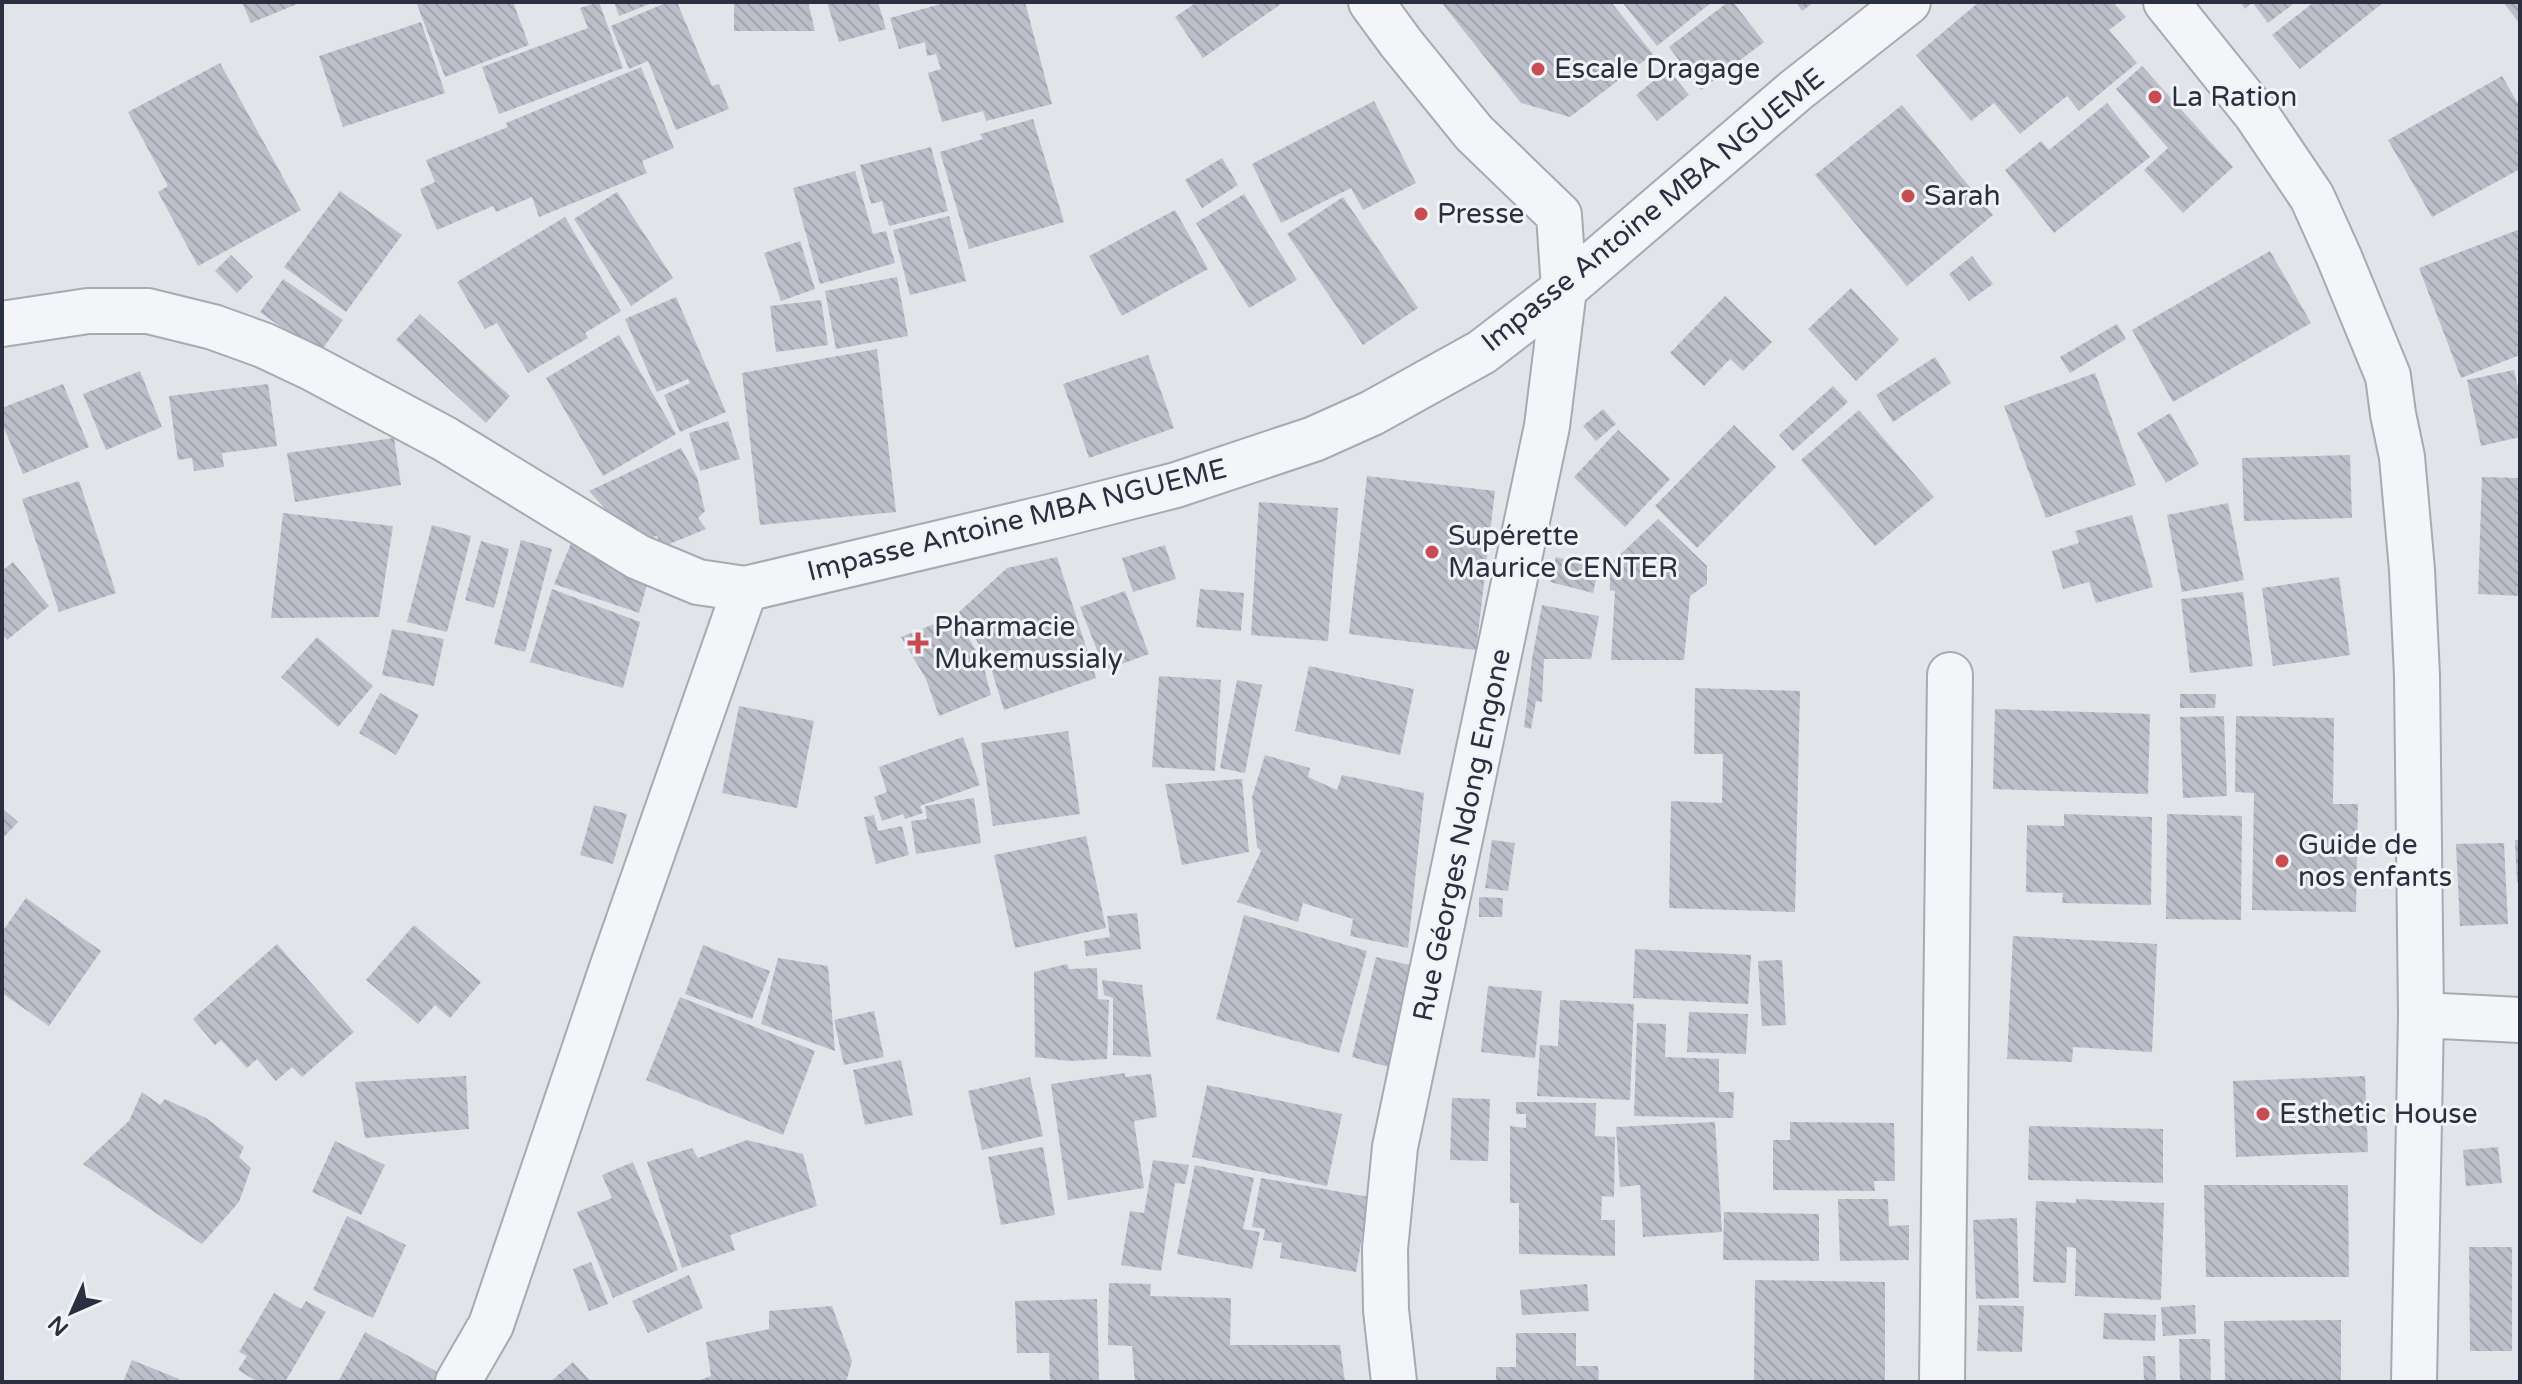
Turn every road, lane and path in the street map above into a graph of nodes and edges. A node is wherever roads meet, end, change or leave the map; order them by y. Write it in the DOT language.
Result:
graph roads {
  1 [pos="1371,2"];
  2 [pos="1908,2"];
  3 [pos="2166,2"];
  4 [pos="1564,289"];
  5 [pos="2,324"];
  6 [pos="745,589"];
  7 [pos="1950,675"];
  8 [pos="2421,1015"];
  9 [pos="2520,1020"];
  10 [pos="458,1382"];
  11 [pos="1394,1382"];
  12 [pos="1942,1382"];
  13 [pos="2414,1382"];
  1 -- 4 [label="street, Rue Géorges Ndong Engone"];
  2 -- 4 [label="street, Impasse Antoine MBA NGUEME"];
  3 -- 8 [label="street"];
  4 -- 6 [label="street, Impasse Antoine MBA NGUEME"];
  4 -- 11 [label="street, Rue Géorges Ndong Engone"];
  5 -- 6 [label="street"];
  6 -- 10 [label="street"];
  7 -- 12 [label="street"];
  8 -- 9 [label="street"];
  8 -- 13 [label="street"];
}
